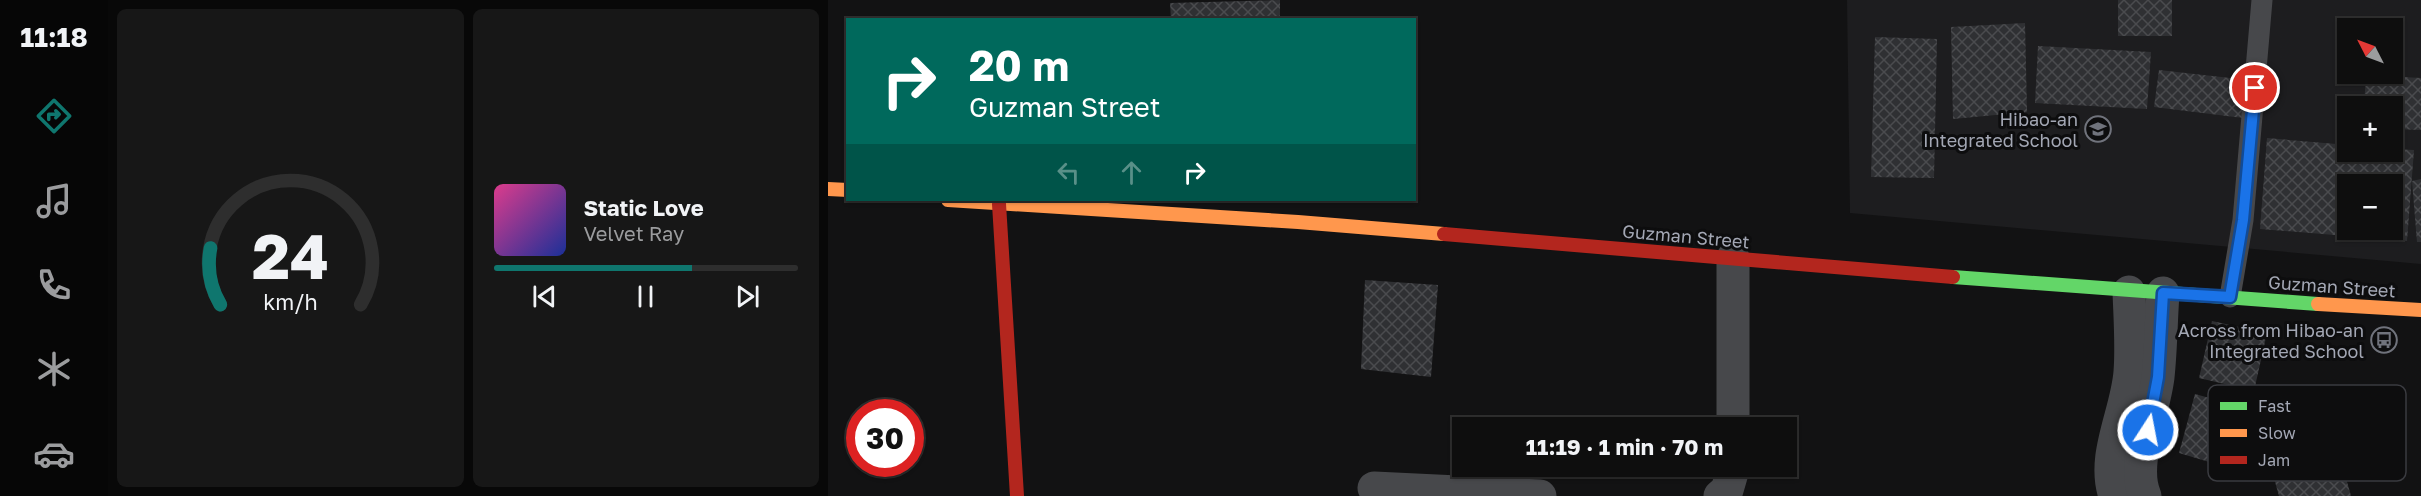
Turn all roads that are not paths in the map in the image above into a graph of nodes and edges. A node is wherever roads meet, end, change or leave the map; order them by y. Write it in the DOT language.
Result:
graph roads {
  1 [pos="2262,0"];
  2 [pos="828,189"];
  3 [pos="846,190"];
  4 [pos="961,201"];
  5 [pos="999,204"];
  6 [pos="1733,258"];
  7 [pos="2129,292"];
  8 [pos="2163,293"];
  9 [pos="2230,297"];
  10 [pos="2421,310"];
  11 [pos="1734,417"];
  12 [pos="1731,477"];
  13 [pos="1374,488"];
  14 [pos="1017,496"];
  15 [pos="1540,496"];
  16 [pos="1720,496"];
  17 [pos="2115,496"];
  18 [pos="2145,496"];
  1 -- 9 [label="lane"];
  2 -- 3 [label="main road"];
  4 -- 5 [label="main road, Guzman Street"];
  5 -- 6 [label="main road, Guzman Street"];
  5 -- 14 [label="main road"];
  6 -- 7 [label="main road, Guzman Street"];
  6 -- 11 [label="street"];
  7 -- 8 [label="main road, Guzman Street"];
  7 -- 17 [label="street"];
  8 -- 9 [label="main road, Guzman Street"];
  8 -- 18 [label="street"];
  9 -- 10 [label="main road, Guzman Street"];
  12 -- 16 [label="street"];
  13 -- 15 [label="street"];
}
